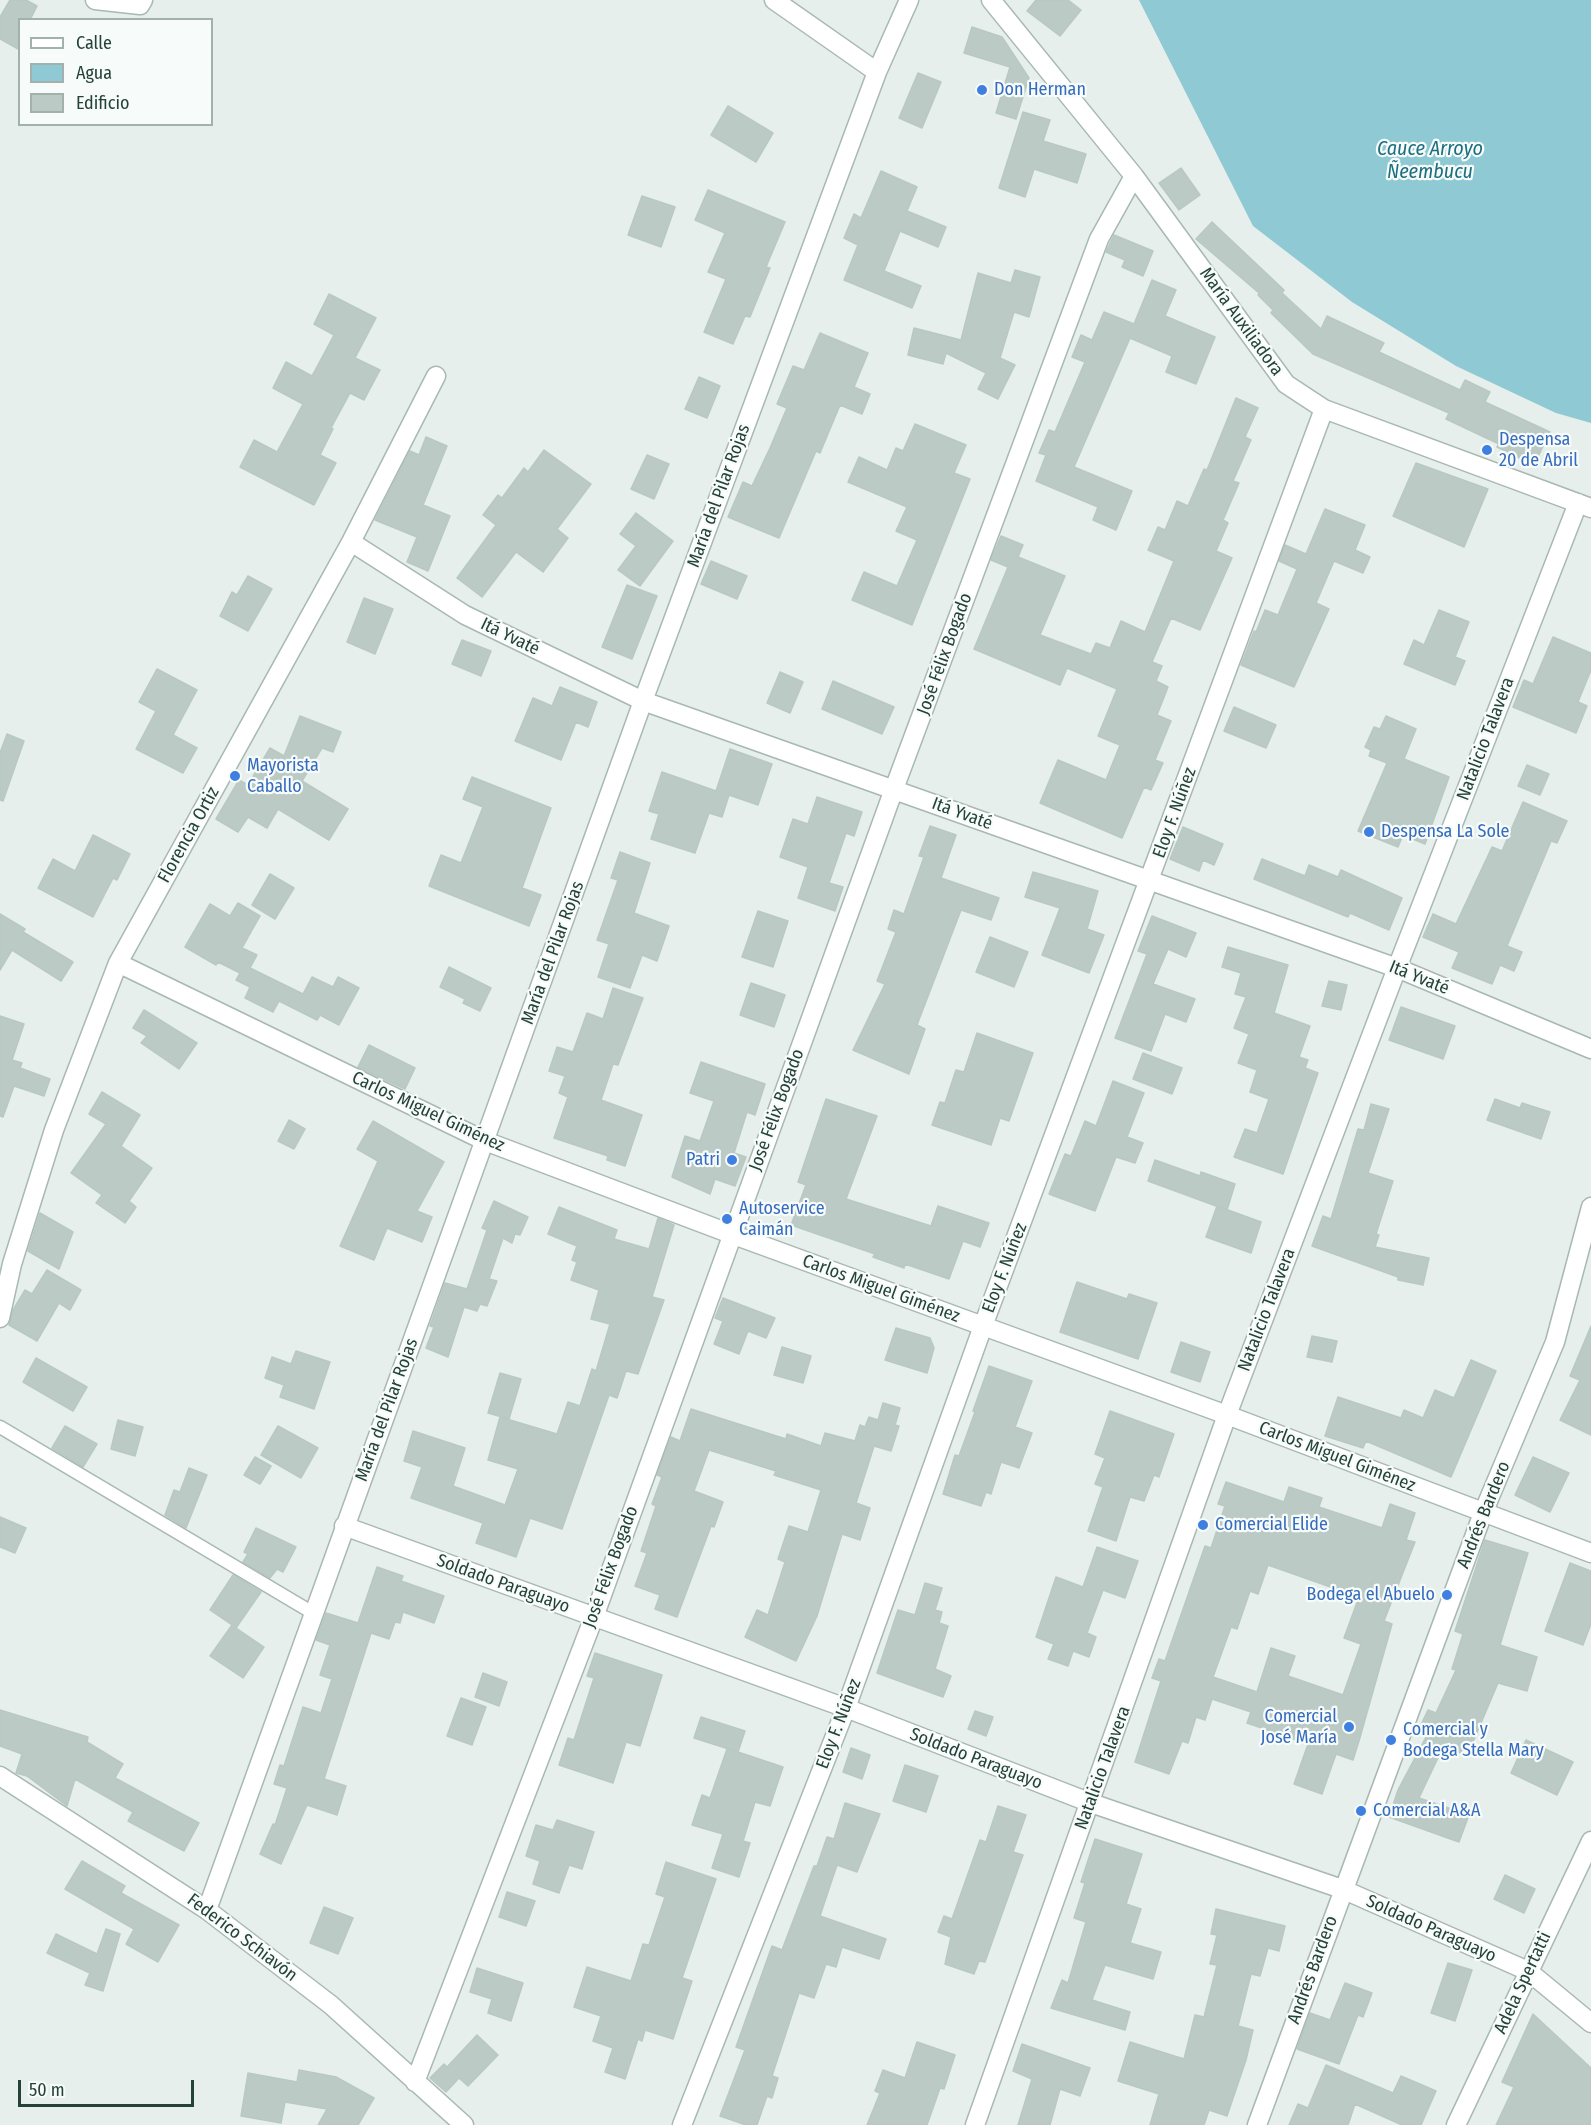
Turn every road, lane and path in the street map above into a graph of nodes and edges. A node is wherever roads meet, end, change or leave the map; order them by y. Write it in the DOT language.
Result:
graph roads {
  1 [pos="95,0"];
  2 [pos="144,0"];
  3 [pos="774,0"];
  4 [pos="909,0"];
  5 [pos="991,0"];
  6 [pos="877,72"];
  7 [pos="1134,176"];
  8 [pos="436,376"];
  9 [pos="1324,409"];
  10 [pos="1585,505"];
  11 [pos="351,542"];
  12 [pos="643,701"];
  13 [pos="894,789"];
  14 [pos="1149,882"];
  15 [pos="118,963"];
  16 [pos="1396,968"];
  17 [pos="1591,1049"];
  18 [pos="485,1141"];
  19 [pos="1591,1207"];
  20 [pos="731,1234"];
  21 [pos="0,1318"];
  22 [pos="983,1326"];
  23 [pos="1227,1415"];
  24 [pos="0,1426"];
  25 [pos="1483,1513"];
  26 [pos="344,1526"];
  27 [pos="1591,1553"];
  28 [pos="313,1613"];
  29 [pos="594,1617"];
  30 [pos="846,1708"];
  31 [pos="0,1776"];
  32 [pos="1091,1803"];
  33 [pos="1591,1841"];
  34 [pos="1342,1889"];
  35 [pos="207,1910"];
  36 [pos="1528,1971"];
  37 [pos="1591,2022"];
  38 [pos="415,2082"];
  39 [pos="464,2125"];
  40 [pos="681,2125"];
  41 [pos="975,2125"];
  42 [pos="1257,2125"];
  43 [pos="1456,2125"];
  1 -- 2 [label="street"];
  3 -- 6 [label="street"];
  4 -- 6 [label="street, María del Pilar Rojas"];
  5 -- 7 [label="street, María Auxiliadora"];
  6 -- 12 [label="street, María del Pilar Rojas"];
  7 -- 9 [label="street, María Auxiliadora"];
  7 -- 13 [label="street, José Félix Bogado"];
  8 -- 11 [label="street, Florencia Ortiz"];
  9 -- 10 [label="street, María Auxiliadora"];
  9 -- 14 [label="street, Eloy F. Núñez"];
  10 -- 16 [label="street, Natalicio Talavera"];
  11 -- 12 [label="street, Itá Yvaté"];
  11 -- 15 [label="street, Florencia Ortiz"];
  12 -- 13 [label="street, Itá Yvaté"];
  12 -- 18 [label="street, María del Pilar Rojas"];
  13 -- 14 [label="street, Itá Yvaté"];
  13 -- 20 [label="street, José Félix Bogado"];
  14 -- 16 [label="street, Itá Yvaté"];
  14 -- 22 [label="street, Eloy F. Núñez"];
  15 -- 18 [label="street, Carlos Miguel Giménez"];
  15 -- 21 [label="street, Florencia Ortiz"];
  16 -- 17 [label="street, Itá Yvaté"];
  16 -- 23 [label="street, Natalicio Talavera"];
  18 -- 20 [label="street, Carlos Miguel Giménez"];
  18 -- 26 [label="street, María del Pilar Rojas"];
  19 -- 25 [label="street, Andrés Bardero"];
  20 -- 22 [label="street, Carlos Miguel Giménez"];
  20 -- 29 [label="street, José Félix Bogado"];
  22 -- 23 [label="street, Carlos Miguel Giménez"];
  22 -- 30 [label="street, Eloy F. Núñez"];
  23 -- 25 [label="street, Carlos Miguel Giménez"];
  23 -- 32 [label="street, Natalicio Talavera"];
  24 -- 28 [label="lane"];
  25 -- 27 [label="street, Carlos Miguel Giménez"];
  25 -- 34 [label="street, Andrés Bardero"];
  26 -- 28 [label="street, María del Pilar Rojas"];
  26 -- 29 [label="street, Soldado Paraguayo"];
  28 -- 35 [label="street, María del Pilar Rojas"];
  29 -- 30 [label="street, Soldado Paraguayo"];
  29 -- 38 [label="street, José Félix Bogado"];
  30 -- 32 [label="street, Soldado Paraguayo"];
  30 -- 40 [label="street, Eloy F. Núñez"];
  31 -- 35 [label="street, Federico Schiavón"];
  32 -- 34 [label="street, Soldado Paraguayo"];
  32 -- 41 [label="street, Natalicio Talavera"];
  33 -- 36 [label="street, Adela Spertatti"];
  34 -- 36 [label="street, Soldado Paraguayo"];
  34 -- 42 [label="street, Andrés Bardero"];
  35 -- 38 [label="street, Federico Schiavón"];
  36 -- 37 [label="street, Soldado Paraguayo"];
  36 -- 43 [label="street, Adela Spertatti"];
  38 -- 39 [label="street, Federico Schiavón"];
}
